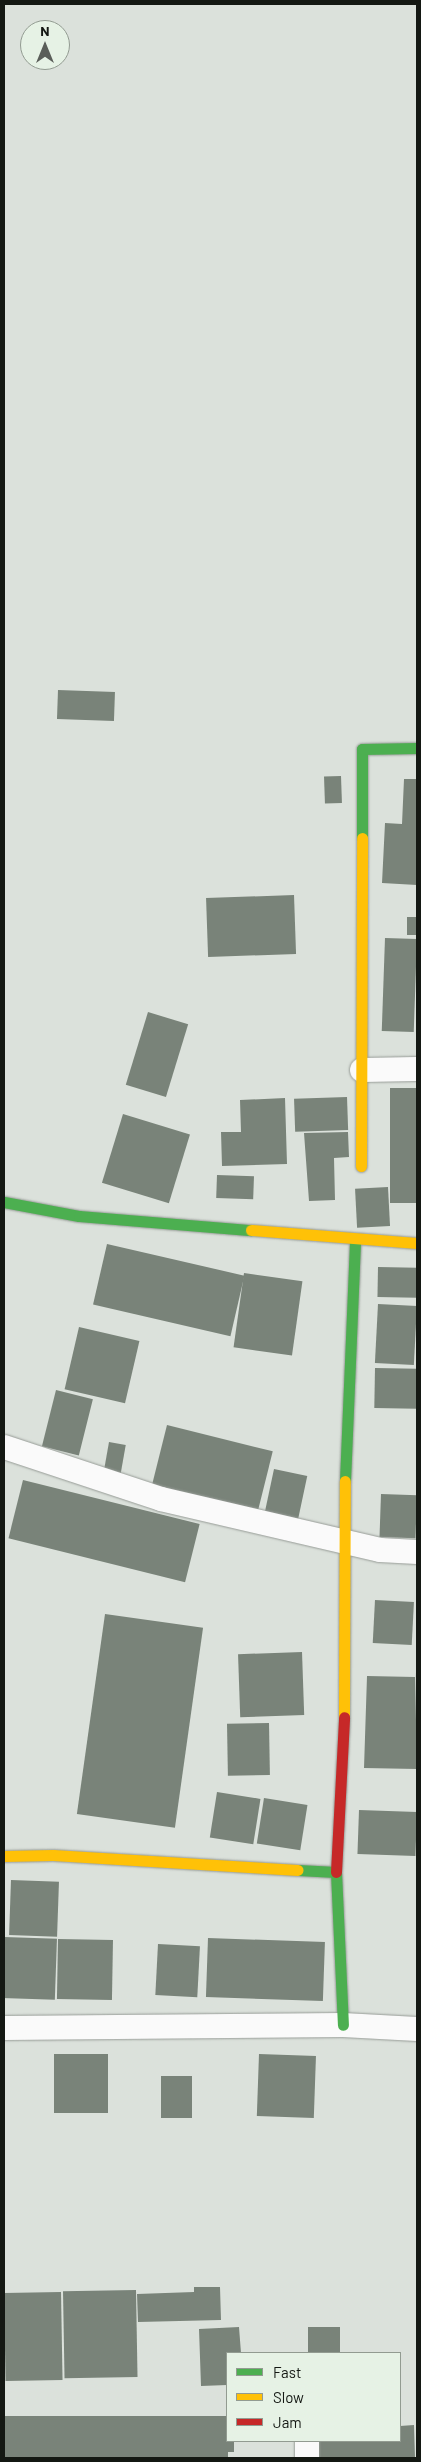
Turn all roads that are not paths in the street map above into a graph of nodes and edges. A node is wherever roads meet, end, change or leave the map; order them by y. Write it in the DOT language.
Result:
graph roads {
  1 [pos="417,748"];
  2 [pos="417,1069"];
  3 [pos="362,1070"];
  4 [pos="361,1166"];
  5 [pos="4,1202"];
  6 [pos="355,1241"];
  7 [pos="417,1243"];
  8 [pos="4,1447"];
  9 [pos="343,1542"];
  10 [pos="417,1552"];
  11 [pos="4,1856"];
  12 [pos="336,1872"];
  13 [pos="342,2025"];
  14 [pos="4,2028"];
  15 [pos="417,2029"];
  16 [pos="307,2442"];
  17 [pos="307,2458"];
  1 -- 3 [label="street"];
  2 -- 3 [label="street"];
  3 -- 4 [label="street"];
  5 -- 6 [label="street"];
  6 -- 7 [label="street"];
  6 -- 9 [label="street"];
  8 -- 9 [label="street"];
  9 -- 10 [label="street"];
  9 -- 12 [label="street"];
  11 -- 12 [label="street"];
  12 -- 13 [label="street"];
  13 -- 14 [label="street"];
  13 -- 15 [label="street"];
  16 -- 17 [label="street"];
}
